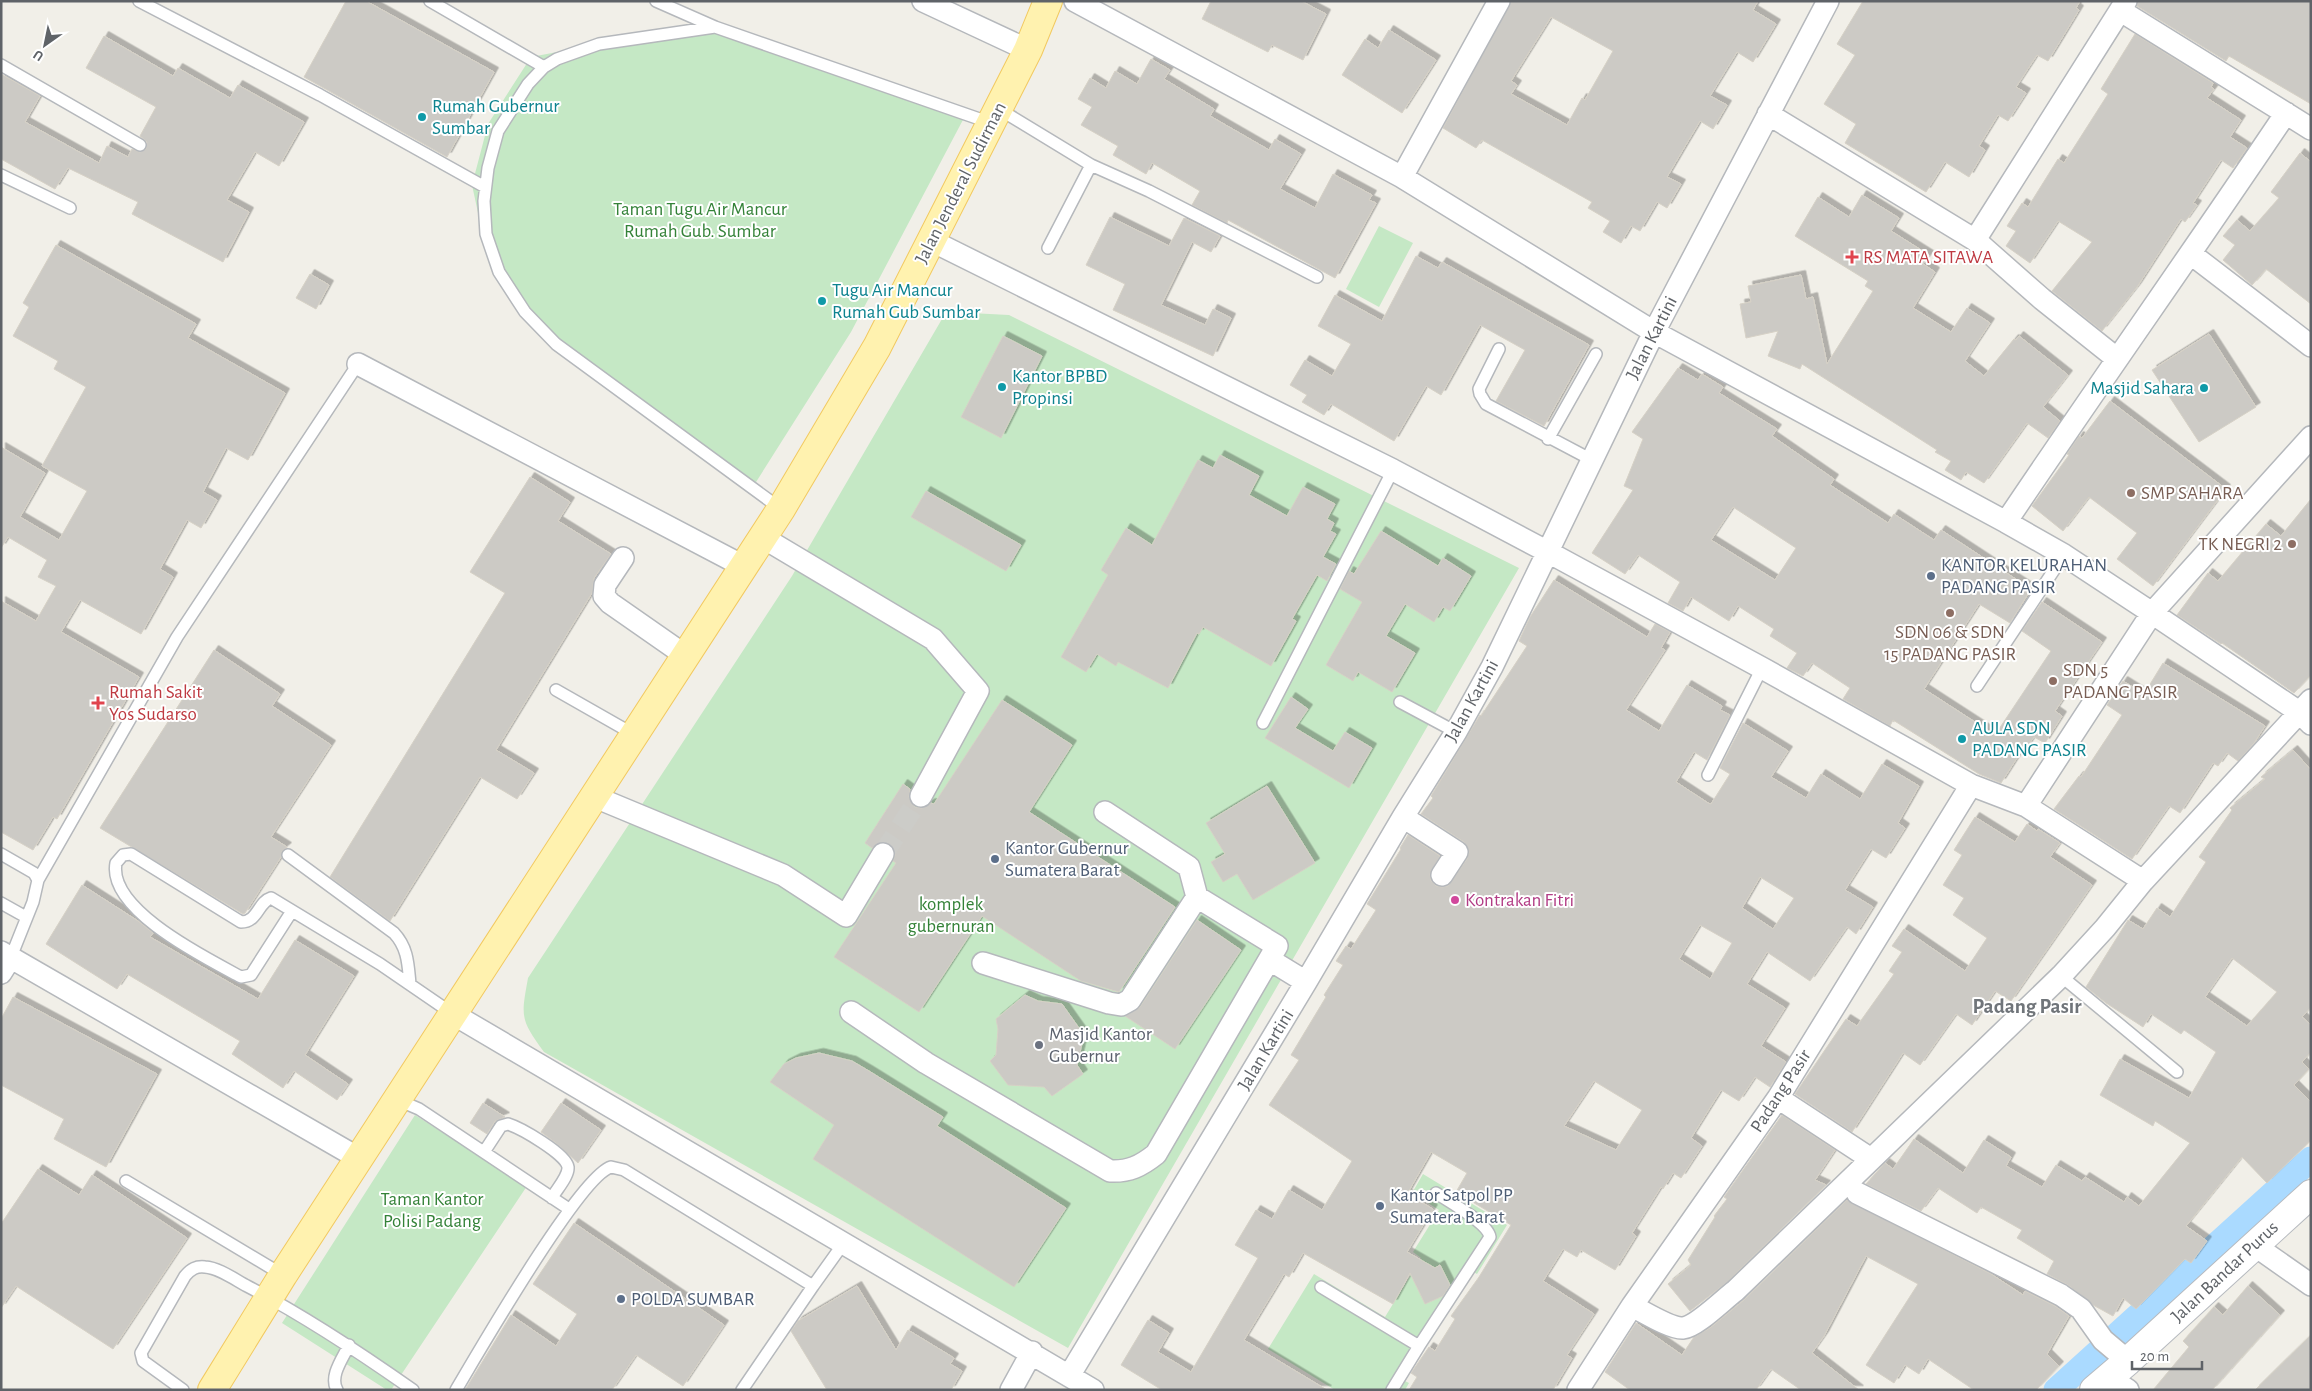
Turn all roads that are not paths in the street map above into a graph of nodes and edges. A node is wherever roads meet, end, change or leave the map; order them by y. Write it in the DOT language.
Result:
graph roads {
  1 [pos="139,1"];
  2 [pos="430,1"];
  3 [pos="656,1"];
  4 [pos="923,1"];
  5 [pos="1048,1"];
  6 [pos="1075,1"];
  7 [pos="1499,1"];
  8 [pos="1828,1"];
  9 [pos="2124,6"];
  10 [pos="715,27"];
  11 [pos="1028,50"];
  12 [pos="1,65"];
  13 [pos="544,67"];
  14 [pos="2286,113"];
  15 [pos="1768,114"];
  16 [pos="995,116"];
  17 [pos="2311,129"];
  18 [pos="140,144"];
  19 [pos="1091,165"];
  20 [pos="1,175"];
  21 [pos="1402,178"];
  22 [pos="485,187"];
  23 [pos="70,208"];
  24 [pos="1975,240"];
  25 [pos="932,241"];
  26 [pos="1048,248"];
  27 [pos="2191,254"];
  28 [pos="1317,278"];
  29 [pos="1654,332"];
  30 [pos="2311,346"];
  31 [pos="1499,349"];
  32 [pos="1596,354"];
  33 [pos="2116,358"];
  34 [pos="358,364"];
  35 [pos="2311,437"];
  36 [pos="1548,438"];
  37 [pos="1592,460"];
  38 [pos="1393,470"];
  39 [pos="781,509"];
  40 [pos="2006,522"];
  41 [pos="762,537"];
  42 [pos="1548,552"];
  43 [pos="2064,556"];
  44 [pos="623,558"];
  45 [pos="743,566"];
  46 [pos="2152,613"];
  47 [pos="686,656"];
  48 [pos="1762,668"];
  49 [pos="1977,686"];
  50 [pos="556,690"];
  51 [pos="1400,702"];
  52 [pos="2307,712"];
  53 [pos="1264,724"];
  54 [pos="1456,732"];
  55 [pos="635,734"];
  56 [pos="1708,775"];
  57 [pos="1971,785"];
  58 [pos="921,796"];
  59 [pos="595,797"];
  60 [pos="2026,806"];
  61 [pos="1105,812"];
  62 [pos="1403,816"];
  63 [pos="1,854"];
  64 [pos="883,854"];
  65 [pos="288,855"];
  66 [pos="1442,875"];
  67 [pos="38,880"];
  68 [pos="2143,881"];
  69 [pos="1197,897"];
  70 [pos="1,903"];
  71 [pos="292,911"];
  72 [pos="26,917"];
  73 [pos="1270,960"];
  74 [pos="5,961"];
  75 [pos="983,964"];
  76 [pos="2061,976"];
  77 [pos="1306,982"];
  78 [pos="410,984"];
  79 [pos="851,1012"];
  80 [pos="453,1014"];
  81 [pos="2177,1072"];
  82 [pos="1778,1098"];
  83 [pos="398,1100"];
  84 [pos="484,1152"];
  85 [pos="360,1159"];
  86 [pos="1871,1159"];
  87 [pos="126,1181"];
  88 [pos="1436,1193"];
  89 [pos="1857,1193"];
  90 [pos="2311,1194"];
  91 [pos="552,1198"];
  92 [pos="568,1209"];
  93 [pos="843,1244"];
  94 [pos="2254,1245"];
  95 [pos="2311,1284"];
  96 [pos="276,1286"];
  97 [pos="813,1286"];
  98 [pos="1321,1287"];
  99 [pos="1632,1306"];
  100 [pos="350,1345"];
  101 [pos="1419,1346"];
  102 [pos="1032,1352"];
  103 [pos="2113,1368"];
  104 [pos="1069,1376"];
  105 [pos="183,1390"];
  106 [pos="212,1390"];
  107 [pos="337,1390"];
  108 [pos="413,1390"];
  109 [pos="456,1390"];
  110 [pos="742,1390"];
  111 [pos="1011,1390"];
  112 [pos="1093,1390"];
  113 [pos="1392,1390"];
  114 [pos="1578,1390"];
  1 -- 22 [label="lane"];
  2 -- 13 [label="lane"];
  3 -- 10 [label="lane"];
  4 -- 11 [label="street"];
  5 -- 11 [label="main road, Jalan Jenderal Sudirman"];
  6 -- 21 [label="street"];
  7 -- 21 [label="street"];
  8 -- 15 [label="street, Jalan Kartini"];
  9 -- 14 [label="street"];
  9 -- 24 [label="street"];
  10 -- 13 [label="lane"];
  10 -- 16 [label="lane"];
  11 -- 16 [label="main road, Jalan Jenderal Sudirman"];
  12 -- 18 [label="lane"];
  13 -- 22 [label="lane"];
  14 -- 17 [label="street"];
  14 -- 27 [label="street"];
  15 -- 24 [label="street"];
  15 -- 29 [label="street, Jalan Kartini"];
  16 -- 19 [label="lane"];
  16 -- 25 [label="main road, Jalan Jenderal Sudirman"];
  19 -- 26 [label="lane"];
  19 -- 28 [label="lane"];
  20 -- 23 [label="lane"];
  21 -- 29 [label="street"];
  22 -- 39 [label="lane"];
  24 -- 33 [label="street"];
  25 -- 38 [label="street"];
  25 -- 39 [label="main road, Jalan Jenderal Sudirman"];
  27 -- 30 [label="street"];
  27 -- 33 [label="street"];
  29 -- 37 [label="street, Jalan Kartini"];
  29 -- 40 [label="street"];
  31 -- 36 [label="lane"];
  32 -- 36 [label="lane"];
  33 -- 40 [label="street"];
  34 -- 45 [label="street"];
  34 -- 67 [label="lane"];
  35 -- 46 [label="street"];
  36 -- 37 [label="lane"];
  37 -- 42 [label="street, Jalan Kartini"];
  38 -- 42 [label="street"];
  38 -- 53 [label="lane"];
  39 -- 41 [label="main road, Jalan Jenderal Sudirman"];
  40 -- 43 [label="street"];
  41 -- 45 [label="main road, Jalan Jenderal Sudirman"];
  41 -- 58 [label="street"];
  42 -- 48 [label="street"];
  42 -- 54 [label="street, Jalan Kartini"];
  43 -- 46 [label="street"];
  43 -- 49 [label="lane"];
  44 -- 47 [label="street"];
  45 -- 47 [label="main road, Jalan Jenderal Sudirman"];
  46 -- 52 [label="street"];
  46 -- 60 [label="street"];
  47 -- 55 [label="main road, Jalan Jenderal Sudirman"];
  48 -- 56 [label="lane"];
  48 -- 57 [label="street"];
  50 -- 55 [label="lane"];
  51 -- 54 [label="lane"];
  52 -- 68 [label="street"];
  54 -- 62 [label="street, Jalan Kartini"];
  55 -- 59 [label="main road, Jalan Jenderal Sudirman"];
  57 -- 60 [label="street"];
  57 -- 82 [label="street, Padang Pasir"];
  59 -- 64 [label="street"];
  59 -- 80 [label="main road, Jalan Jenderal Sudirman"];
  60 -- 68 [label="street"];
  61 -- 69 [label="street"];
  62 -- 66 [label="street"];
  62 -- 77 [label="street, Jalan Kartini"];
  63 -- 67 [label="lane"];
  65 -- 78 [label="lane"];
  67 -- 72 [label="lane"];
  68 -- 76 [label="street"];
  69 -- 73 [label="street"];
  69 -- 75 [label="street"];
  70 -- 72 [label="lane"];
  71 -- 71 [label="lane"];
  71 -- 78 [label="lane"];
  72 -- 74 [label="lane"];
  73 -- 77 [label="street"];
  73 -- 79 [label="street"];
  74 -- 85 [label="street"];
  76 -- 81 [label="lane"];
  76 -- 86 [label="street"];
  77 -- 104 [label="street, Jalan Kartini"];
  78 -- 80 [label="lane"];
  80 -- 83 [label="main road, Jalan Jenderal Sudirman"];
  80 -- 93 [label="street"];
  82 -- 86 [label="street"];
  82 -- 99 [label="street, Padang Pasir"];
  83 -- 84 [label="lane"];
  83 -- 85 [label="main road, Jalan Jenderal Sudirman"];
  84 -- 91 [label="lane"];
  84 -- 91 [label="lane"];
  85 -- 96 [label="main road, Jalan Jenderal Sudirman"];
  86 -- 99 [label="street"];
  87 -- 96 [label="lane"];
  88 -- 101 [label="lane"];
  89 -- 103 [label="street"];
  90 -- 94 [label="street, Jalan Bandar Purus"];
  91 -- 92 [label="lane"];
  92 -- 97 [label="lane"];
  92 -- 109 [label="lane"];
  93 -- 97 [label="lane"];
  93 -- 102 [label="street"];
  94 -- 95 [label="street"];
  94 -- 103 [label="street, Jalan Bandar Purus"];
  96 -- 100 [label="lane"];
  96 -- 105 [label="lane"];
  96 -- 106 [label="main road, Jalan Jenderal Sudirman"];
  97 -- 110 [label="lane"];
  98 -- 101 [label="lane"];
  99 -- 114 [label="street, Padang Pasir"];
  100 -- 107 [label="lane"];
  100 -- 108 [label="lane"];
  101 -- 113 [label="lane"];
  102 -- 104 [label="street"];
  102 -- 111 [label="street"];
  104 -- 112 [label="street"];
}
